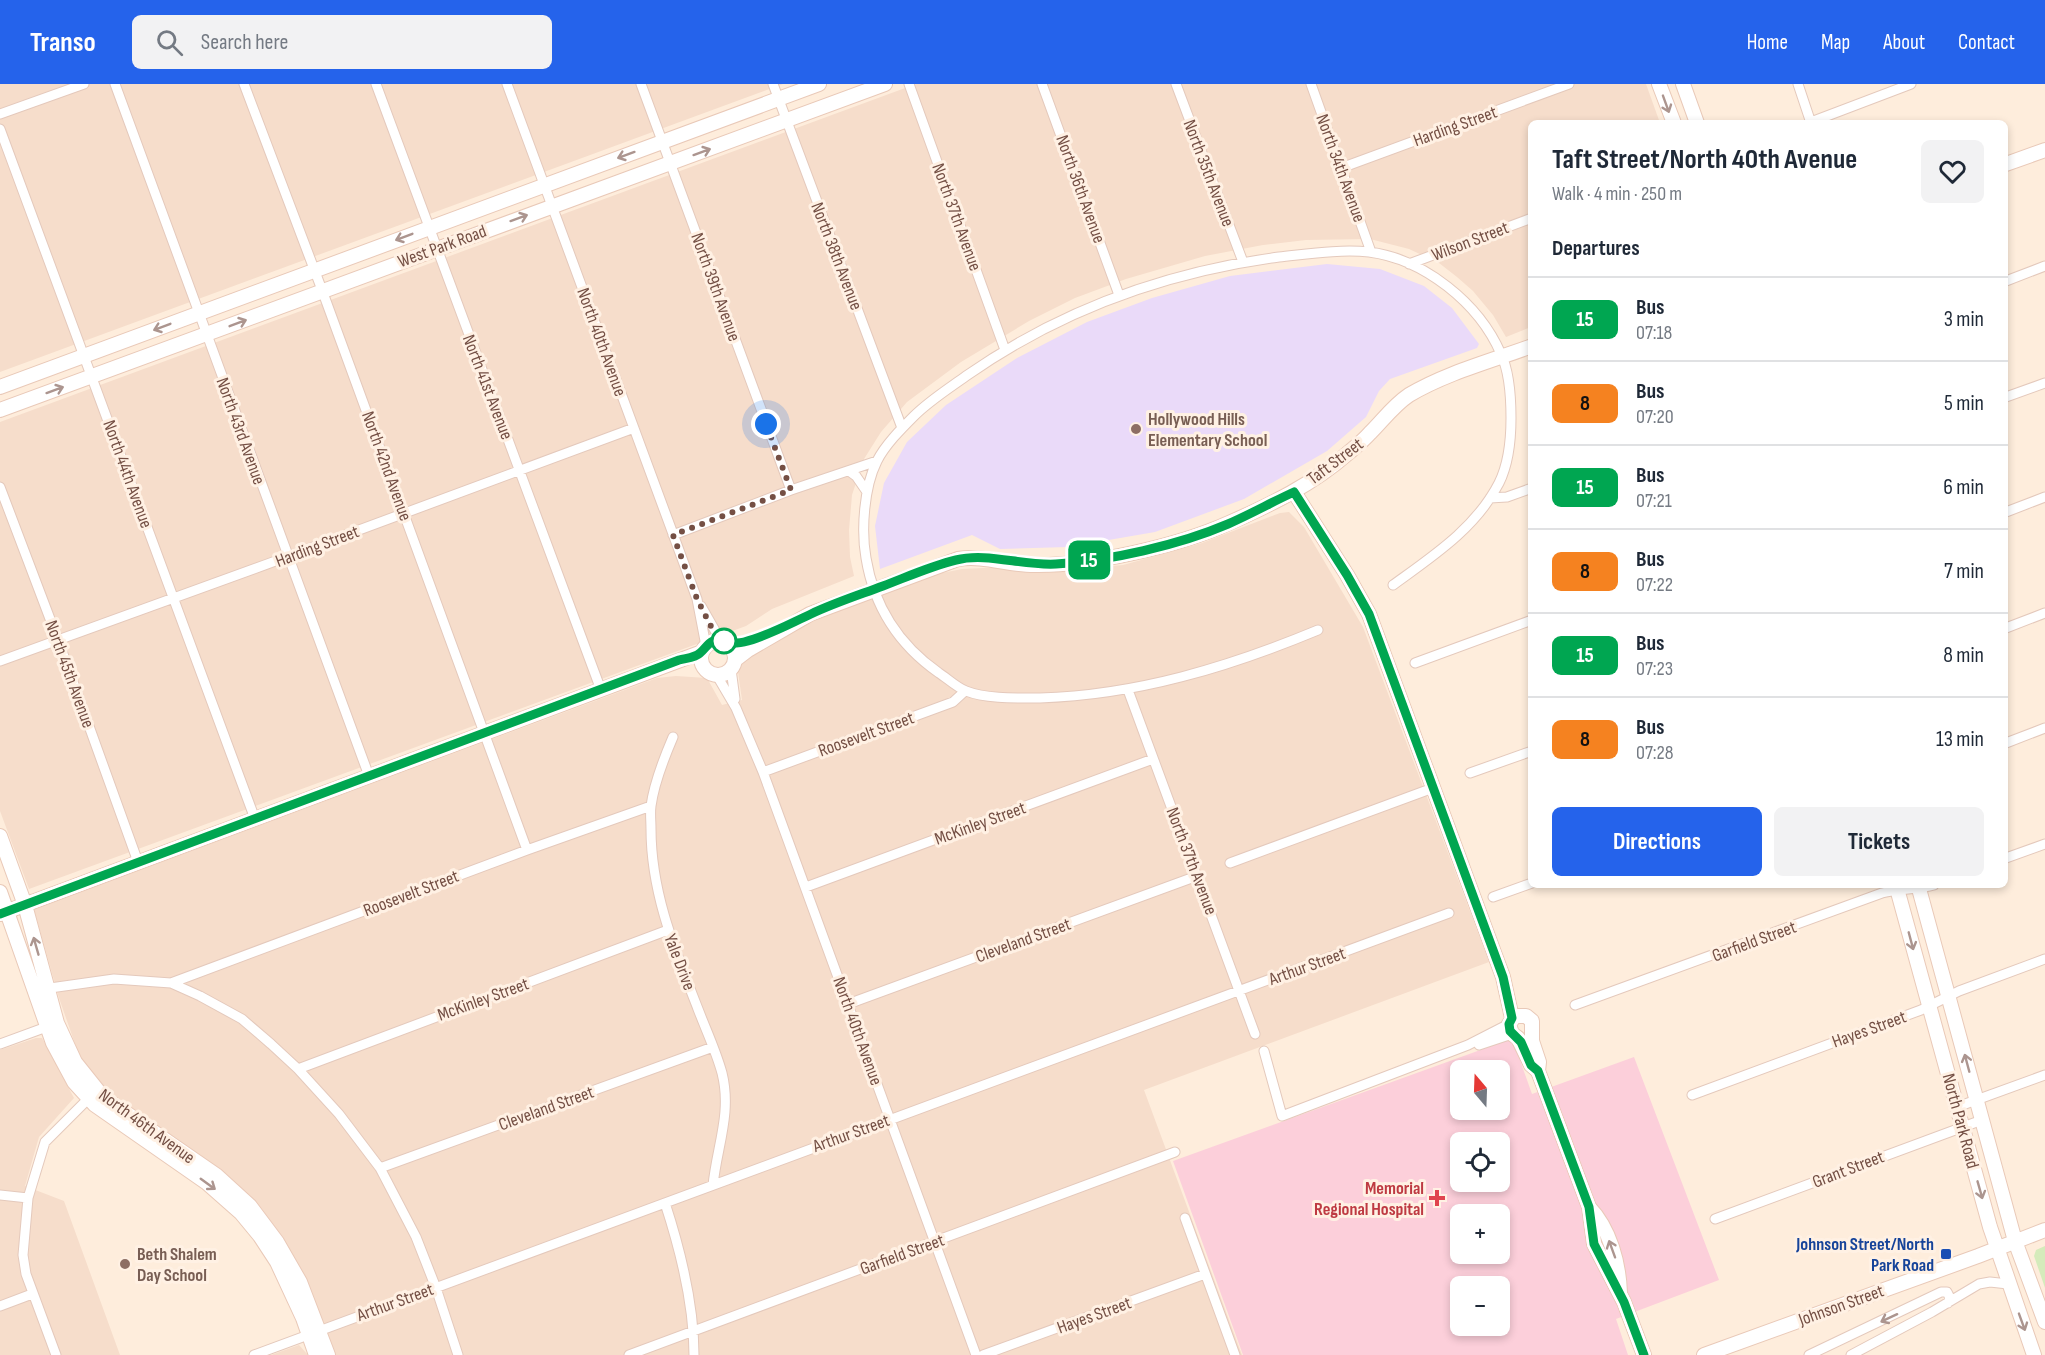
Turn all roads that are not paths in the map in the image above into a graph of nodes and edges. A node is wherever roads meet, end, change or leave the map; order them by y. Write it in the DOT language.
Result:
graph roads {
  1 [pos="84,84"];
  2 [pos="115,84"];
  3 [pos="244,84"];
  4 [pos="376,84"];
  5 [pos="507,84"];
  6 [pos="640,84"];
  7 [pos="773,84"];
  8 [pos="819,84"];
  9 [pos="885,84"];
  10 [pos="909,84"];
  11 [pos="1042,84"];
  12 [pos="1176,84"];
  13 [pos="1311,84"];
  14 [pos="1569,84"];
  15 [pos="1659,84"];
  16 [pos="1683,84"];
  17 [pos="1798,84"];
  18 [pos="1911,84"];
  19 [pos="779,99"];
  20 [pos="0,114"];
  21 [pos="1673,120"];
  22 [pos="1696,120"];
  23 [pos="1810,120"];
  24 [pos="1816,120"];
  25 [pos="787,121"];
  26 [pos="0,129"];
  27 [pos="662,142"];
  28 [pos="2045,150"];
  29 [pos="669,163"];
  30 [pos="2008,163"];
  31 [pos="1341,168"];
  32 [pos="544,184"];
  33 [pos="552,206"];
  34 [pos="1528,219"];
  35 [pos="428,228"];
  36 [pos="436,248"];
  37 [pos="1371,252"];
  38 [pos="1243,262"];
  39 [pos="1409,264"];
  40 [pos="2045,266"];
  41 [pos="315,270"];
  42 [pos="2008,279"];
  43 [pos="322,290"];
  44 [pos="1119,295"];
  45 [pos="198,313"];
  46 [pos="206,335"];
  47 [pos="1528,348"];
  48 [pos="1005,350"];
  49 [pos="84,356"];
  50 [pos="1503,357"];
  51 [pos="92,377"];
  52 [pos="2045,383"];
  53 [pos="0,387"];
  54 [pos="2008,396"];
  55 [pos="0,410"];
  56 [pos="634,428"];
  57 [pos="902,428"];
  58 [pos="877,461"];
  59 [pos="519,471"];
  60 [pos="849,471"];
  61 [pos="0,487"];
  62 [pos="1528,489"];
  63 [pos="791,490"];
  64 [pos="867,492"];
  65 [pos="1294,492"];
  66 [pos="2045,497"];
  67 [pos="1490,498"];
  68 [pos="2008,511"];
  69 [pos="404,512"];
  70 [pos="673,535"];
  71 [pos="287,557"];
  72 [pos="1393,585"];
  73 [pos="873,590"];
  74 [pos="174,598"];
  75 [pos="697,599"];
  76 [pos="2045,613"];
  77 [pos="1528,621"];
  78 [pos="2008,627"];
  79 [pos="781,629"];
  80 [pos="1318,630"];
  81 [pos="58,640"];
  82 [pos="725,643"];
  83 [pos="704,649"];
  84 [pos="0,661"];
  85 [pos="1415,663"];
  86 [pos="733,664"];
  87 [pos="657,669"];
  88 [pos="710,671"];
  89 [pos="601,690"];
  90 [pos="1128,690"];
  91 [pos="965,691"];
  92 [pos="736,708"];
  93 [pos="2045,728"];
  94 [pos="485,733"];
  95 [pos="674,736"];
  96 [pos="2008,742"];
  97 [pos="1528,752"];
  98 [pos="1153,759"];
  99 [pos="763,772"];
  100 [pos="1470,773"];
  101 [pos="369,777"];
  102 [pos="1433,788"];
  103 [pos="651,806"];
  104 [pos="255,819"];
  105 [pos="0,836"];
  106 [pos="2045,844"];
  107 [pos="527,850"];
  108 [pos="2008,857"];
  109 [pos="138,862"];
  110 [pos="1230,863"];
  111 [pos="1197,876"];
  112 [pos="1528,884"];
  113 [pos="806,887"];
  114 [pos="1893,888"];
  115 [pos="1896,888"];
  116 [pos="1919,888"];
  117 [pos="0,892"];
  118 [pos="1493,897"];
  119 [pos="25,905"];
  120 [pos="3,913"];
  121 [pos="1449,913"];
  122 [pos="668,930"];
  123 [pos="2045,959"];
  124 [pos="171,983"];
  125 [pos="41,990"];
  126 [pos="1240,991"];
  127 [pos="1949,998"];
  128 [pos="848,1004"];
  129 [pos="1575,1005"];
  130 [pos="1929,1006"];
  131 [pos="52,1025"];
  132 [pos="1515,1026"];
  133 [pos="1532,1033"];
  134 [pos="1255,1034"];
  135 [pos="0,1044"];
  136 [pos="713,1047"];
  137 [pos="1264,1051"];
  138 [pos="298,1069"];
  139 [pos="1538,1071"];
  140 [pos="2045,1075"];
  141 [pos="92,1095"];
  142 [pos="1692,1095"];
  143 [pos="1977,1100"];
  144 [pos="1957,1107"];
  145 [pos="890,1119"];
  146 [pos="1982,1120"];
  147 [pos="1962,1126"];
  148 [pos="1175,1152"];
  149 [pos="380,1168"];
  150 [pos="713,1185"];
  151 [pos="0,1196"];
  152 [pos="28,1198"];
  153 [pos="665,1203"];
  154 [pos="1185,1218"];
  155 [pos="1715,1219"];
  156 [pos="2045,1230"];
  157 [pos="2015,1241"];
  158 [pos="934,1242"];
  159 [pos="1997,1249"];
  160 [pos="1205,1274"];
  161 [pos="2008,1284"];
  162 [pos="436,1288"];
  163 [pos="32,1294"];
  164 [pos="1948,1303"];
  165 [pos="0,1306"];
  166 [pos="2045,1322"];
  167 [pos="315,1331"];
  168 [pos="692,1332"];
  169 [pos="56,1355"];
  170 [pos="254,1355"];
  171 [pos="316,1355"];
  172 [pos="328,1355"];
  173 [pos="458,1355"];
  174 [pos="629,1355"];
  175 [pos="694,1355"];
  176 [pos="976,1355"];
  177 [pos="982,1355"];
  178 [pos="1235,1355"];
  179 [pos="1644,1355"];
  180 [pos="1704,1355"];
  181 [pos="1809,1355"];
  182 [pos="1851,1355"];
  183 [pos="2034,1355"];
  1 -- 20 [label="street"];
  2 -- 45 [label="street, North 43rd Avenue"];
  3 -- 41 [label="street, North 42nd Avenue"];
  4 -- 35 [label="street, North 41st Avenue"];
  5 -- 32 [label="street, North 40th Avenue"];
  6 -- 27 [label="street, North 39th Avenue"];
  7 -- 19 [label="street, North 38th Avenue"];
  8 -- 19 [label="street, West Park Road"];
  9 -- 25 [label="street, West Park Road"];
  10 -- 48 [label="street, North 37th Avenue"];
  11 -- 44 [label="street, North 36th Avenue"];
  12 -- 38 [label="street, North 35th Avenue"];
  13 -- 31 [label="street, North 34th Avenue"];
  14 -- 31 [label="street, Harding Street"];
  15 -- 21 [label="street, one-way"];
  16 -- 22 [label="street"];
  17 -- 23 [label="street"];
  18 -- 24 [label="street"];
  19 -- 25 [label="street, North 38th Avenue"];
  19 -- 27 [label="street, West Park Road"];
  29 -- 25 [label="street, West Park Road, one-way"];
  25 -- 57 [label="street, North 38th Avenue"];
  26 -- 49 [label="street, North 44th Avenue"];
  27 -- 29 [label="street, North 39th Avenue"];
  27 -- 32 [label="street, West Park Road, one-way"];
  28 -- 30 [label="street"];
  29 -- 33 [label="street, West Park Road"];
  29 -- 63 [label="street, North 39th Avenue"];
  31 -- 37 [label="street, North 34th Avenue"];
  32 -- 33 [label="street, North 40th Avenue"];
  32 -- 35 [label="street, West Park Road"];
  36 -- 33 [label="street, West Park Road, one-way"];
  33 -- 56 [label="street, North 40th Avenue"];
  34 -- 39 [label="street, Wilson Street"];
  35 -- 36 [label="street, North 41st Avenue"];
  35 -- 41 [label="street, West Park Road, one-way"];
  36 -- 43 [label="street, West Park Road"];
  36 -- 59 [label="street, North 41st Avenue"];
  37 -- 38 [label="street"];
  37 -- 39 [label="street"];
  38 -- 44 [label="street"];
  39 -- 50 [label="street"];
  40 -- 42 [label="street"];
  41 -- 43 [label="street, North 42nd Avenue"];
  41 -- 45 [label="street, West Park Road"];
  46 -- 43 [label="street, West Park Road, one-way"];
  43 -- 69 [label="street, North 42nd Avenue"];
  44 -- 48 [label="street"];
  45 -- 46 [label="street, North 43rd Avenue"];
  45 -- 49 [label="street, West Park Road, one-way"];
  46 -- 51 [label="street, West Park Road"];
  46 -- 71 [label="street, North 43rd Avenue"];
  47 -- 50 [label="street, Taft Street"];
  48 -- 57 [label="street"];
  49 -- 51 [label="street, North 44th Avenue"];
  49 -- 53 [label="street, West Park Road"];
  50 -- 65 [label="street, Taft Street"];
  50 -- 67 [label="street"];
  55 -- 51 [label="street, West Park Road, one-way"];
  51 -- 74 [label="street, North 44th Avenue"];
  52 -- 54 [label="street"];
  56 -- 59 [label="street, Harding Street"];
  56 -- 70 [label="street, North 40th Avenue"];
  57 -- 58 [label="street"];
  58 -- 60 [label="street"];
  58 -- 64 [label="street"];
  59 -- 69 [label="street, Harding Street"];
  59 -- 89 [label="street, North 41st Avenue"];
  60 -- 63 [label="street"];
  60 -- 64 [label="street"];
  61 -- 81 [label="street, North 45th Avenue"];
  62 -- 67 [label="street"];
  63 -- 70 [label="street"];
  64 -- 73 [label="street"];
  65 -- 73 [label="street, Taft Street"];
  65 -- 102 [label="street"];
  66 -- 68 [label="street"];
  67 -- 72 [label="street"];
  69 -- 71 [label="street, Harding Street"];
  69 -- 94 [label="street, North 42nd Avenue"];
  70 -- 75 [label="street, North 40th Avenue"];
  71 -- 74 [label="street, Harding Street"];
  71 -- 101 [label="street, North 43rd Avenue"];
  73 -- 79 [label="street, Taft Street"];
  73 -- 91 [label="street"];
  74 -- 81 [label="street, Harding Street"];
  74 -- 104 [label="street, North 44th Avenue"];
  75 -- 82 [label="street, North 40th Avenue"];
  75 -- 83 [label="street, North 40th Avenue"];
  76 -- 78 [label="street"];
  77 -- 85 [label="street"];
  79 -- 82 [label="street, Taft Street"];
  79 -- 86 [label="street, Taft Street"];
  80 -- 90 [label="street"];
  81 -- 84 [label="street, Harding Street"];
  81 -- 109 [label="street, North 45th Avenue"];
  82 -- 83 [label="street"];
  82 -- 86 [label="street"];
  83 -- 87 [label="street"];
  83 -- 88 [label="street"];
  86 -- 88 [label="street"];
  86 -- 92 [label="street, North 40th Avenue"];
  87 -- 88 [label="street"];
  87 -- 89 [label="street"];
  88 -- 92 [label="street, North 40th Avenue"];
  89 -- 94 [label="street"];
  90 -- 91 [label="street"];
  90 -- 98 [label="street, North 37th Avenue"];
  91 -- 99 [label="street, Roosevelt Street"];
  92 -- 99 [label="street, North 40th Avenue"];
  93 -- 96 [label="street"];
  94 -- 101 [label="street"];
  94 -- 107 [label="street, North 42nd Avenue"];
  95 -- 103 [label="street, Yale Drive"];
  97 -- 100 [label="street"];
  98 -- 111 [label="street, North 37th Avenue"];
  98 -- 113 [label="street, McKinley Street"];
  99 -- 113 [label="street, North 40th Avenue"];
  101 -- 104 [label="street"];
  102 -- 110 [label="street"];
  102 -- 132 [label="street"];
  103 -- 107 [label="street, Roosevelt Street"];
  103 -- 122 [label="street, Yale Drive"];
  104 -- 109 [label="street"];
  105 -- 119 [label="street, North 46th Avenue"];
  106 -- 108 [label="street"];
  107 -- 124 [label="street, Roosevelt Street"];
  109 -- 119 [label="street"];
  111 -- 126 [label="street, North 37th Avenue"];
  111 -- 128 [label="street, Cleveland Street"];
  112 -- 118 [label="street"];
  113 -- 128 [label="street, North 40th Avenue"];
  114 -- 129 [label="street, Garfield Street"];
  115 -- 130 [label="street, North Park Road, one-way"];
  116 -- 127 [label="street, North Park Road"];
  117 -- 120 [label="street, North 46th Avenue"];
  119 -- 120 [label="street"];
  125 -- 119 [label="street, North 46th Avenue, one-way"];
  120 -- 125 [label="street, North 46th Avenue"];
  121 -- 126 [label="street, Arthur Street"];
  122 -- 136 [label="street, Yale Drive"];
  122 -- 138 [label="street, McKinley Street"];
  123 -- 127 [label="street, Hayes Street"];
  124 -- 125 [label="street"];
  124 -- 138 [label="street"];
  125 -- 131 [label="street, North 46th Avenue"];
  126 -- 134 [label="street, North 37th Avenue"];
  126 -- 145 [label="street, Arthur Street"];
  127 -- 130 [label="street, Hayes Street"];
  143 -- 127 [label="street, North Park Road, one-way"];
  128 -- 145 [label="street, North 40th Avenue"];
  130 -- 142 [label="street, Hayes Street"];
  130 -- 144 [label="street, North Park Road"];
  131 -- 135 [label="street"];
  131 -- 141 [label="street, North 46th Avenue"];
  132 -- 133 [label="street"];
  132 -- 133 [label="street"];
  132 -- 137 [label="street"];
  132 -- 139 [label="street"];
  133 -- 139 [label="street"];
  136 -- 149 [label="street, Cleveland Street"];
  136 -- 150 [label="street, Yale Drive"];
  138 -- 149 [label="street"];
  139 -- 179 [label="street"];
  140 -- 143 [label="street"];
  141 -- 152 [label="street"];
  141 -- 167 [label="street, North 46th Avenue"];
  143 -- 144 [label="street"];
  143 -- 146 [label="street, North Park Road"];
  144 -- 147 [label="street, North Park Road"];
  145 -- 150 [label="street, Arthur Street"];
  145 -- 158 [label="street, North 40th Avenue"];
  146 -- 147 [label="street, Grant Street"];
  146 -- 157 [label="street, North Park Road"];
  147 -- 155 [label="street, Grant Street"];
  147 -- 159 [label="street, North Park Road, one-way"];
  148 -- 158 [label="street, Garfield Street"];
  149 -- 162 [label="street"];
  150 -- 153 [label="street, Arthur Street"];
  151 -- 152 [label="street"];
  152 -- 163 [label="street"];
  153 -- 162 [label="street, Arthur Street"];
  153 -- 168 [label="street"];
  154 -- 160 [label="street"];
  156 -- 157 [label="street, Johnson Street"];
  157 -- 159 [label="street, Johnson Street"];
  157 -- 166 [label="street, North Park Road"];
  158 -- 168 [label="street, Garfield Street"];
  158 -- 176 [label="street, North 40th Avenue"];
  159 -- 161 [label="street, North Park Road"];
  159 -- 180 [label="street, Johnson Street"];
  160 -- 177 [label="street, Hayes Street"];
  160 -- 178 [label="street"];
  161 -- 164 [label="street"];
  161 -- 183 [label="street, North Park Road, one-way"];
  162 -- 167 [label="street, Arthur Street"];
  162 -- 173 [label="street"];
  163 -- 165 [label="street"];
  163 -- 169 [label="street"];
  164 -- 181 [label="street, one-way"];
  164 -- 182 [label="street"];
  167 -- 170 [label="street, Arthur Street"];
  167 -- 171 [label="street, North 46th Avenue"];
  167 -- 172 [label="street, North 46th Avenue"];
  168 -- 174 [label="street, Garfield Street"];
  168 -- 175 [label="street"];
}
